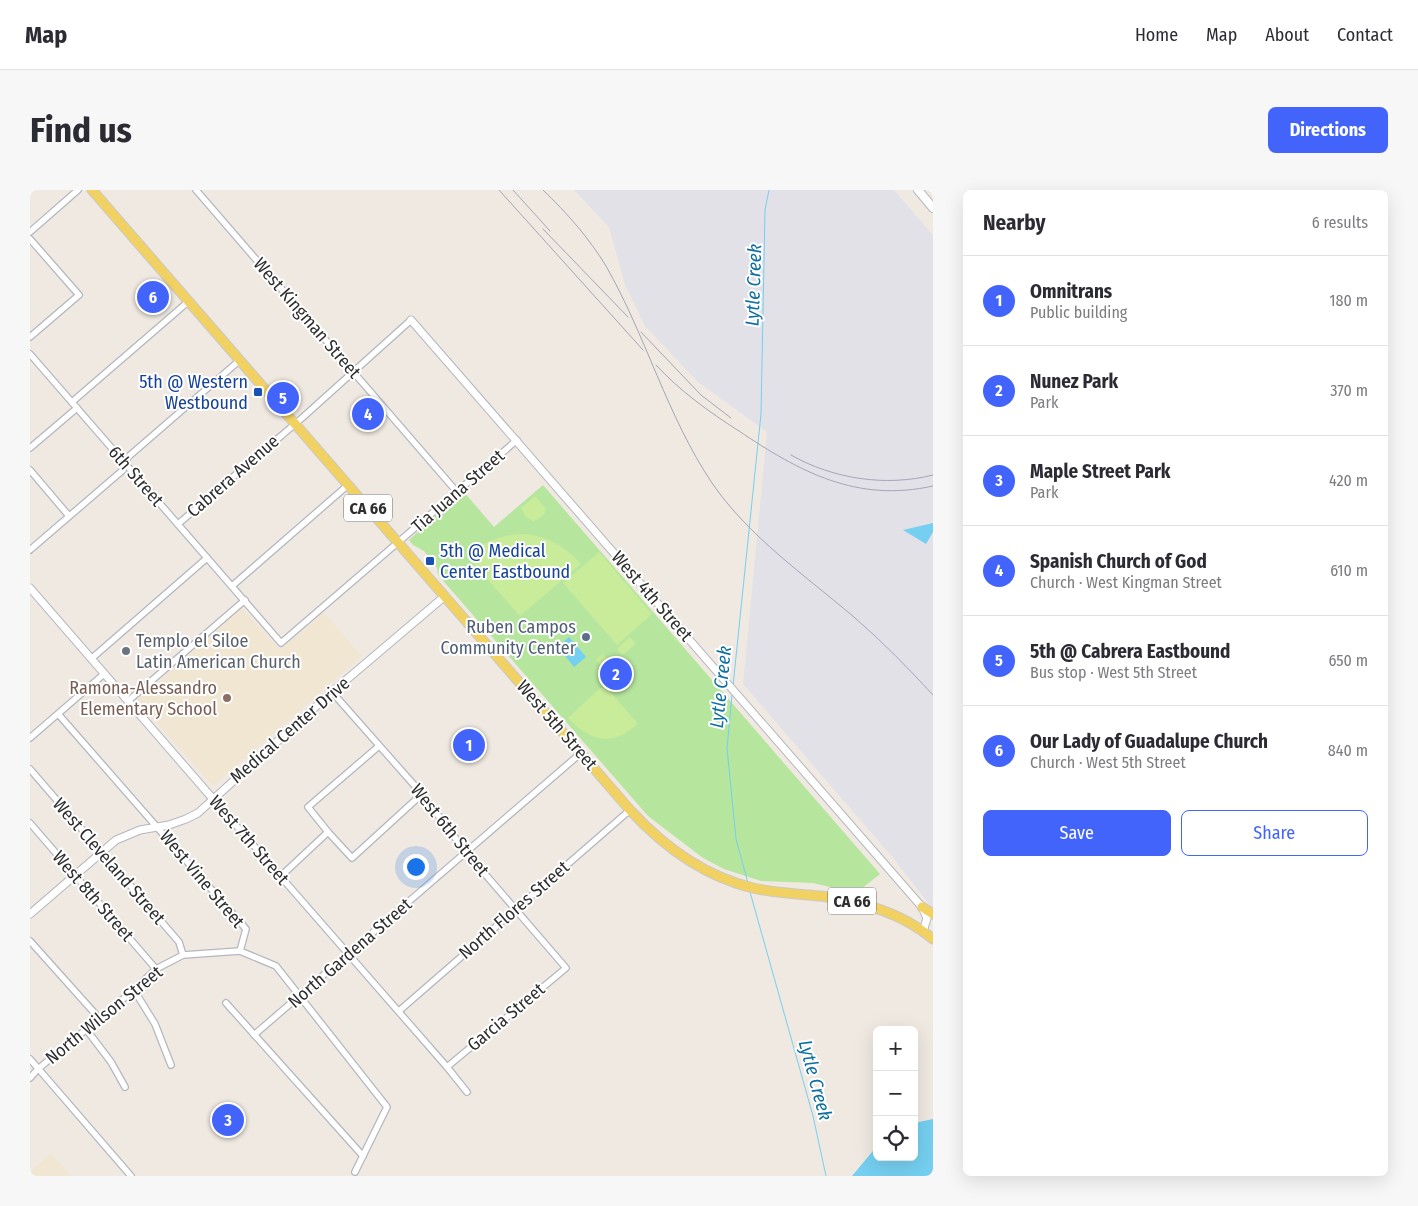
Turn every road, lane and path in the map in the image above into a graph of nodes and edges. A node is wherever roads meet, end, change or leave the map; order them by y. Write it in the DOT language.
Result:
graph roads {
  1 [pos="78,190"];
  2 [pos="92,190"];
  3 [pos="196,190"];
  4 [pos="918,190"];
  5 [pos="933,208"];
  6 [pos="30,232"];
  7 [pos="30,239"];
  8 [pos="189,301"];
  9 [pos="411,320"];
  10 [pos="30,338"];
  11 [pos="30,354"];
  12 [pos="240,360"];
  13 [pos="353,371"];
  14 [pos="461,376"];
  15 [pos="75,405"];
  16 [pos="295,423"];
  17 [pos="517,440"];
  18 [pos="30,448"];
  19 [pos="126,464"];
  20 [pos="30,470"];
  21 [pos="348,485"];
  22 [pos="457,492"];
  23 [pos="69,516"];
  24 [pos="178,524"];
  25 [pos="398,542"];
  26 [pos="30,550"];
  27 [pos="207,558"];
  28 [pos="232,586"];
  29 [pos="30,588"];
  30 [pos="445,596"];
  31 [pos="244,600"];
  32 [pos="281,643"];
  33 [pos="92,659"];
  34 [pos="104,674"];
  35 [pos="332,692"];
  36 [pos="128,702"];
  37 [pos="59,715"];
  38 [pos="30,738"];
  39 [pos="379,746"];
  40 [pos="581,753"];
  41 [pos="30,769"];
  42 [pos="422,794"];
  43 [pos="213,799"];
  44 [pos="630,810"];
  45 [pos="30,823"];
  46 [pos="158,827"];
  47 [pos="328,832"];
  48 [pos="102,852"];
  49 [pos="466,852"];
  50 [pos="75,876"];
  51 [pos="281,876"];
  52 [pos="922,907"];
  53 [pos="515,909"];
  54 [pos="30,914"];
  55 [pos="933,914"];
  56 [pos="923,932"];
  57 [pos="933,940"];
  58 [pos="30,942"];
  59 [pos="240,951"];
  60 [pos="349,954"];
  61 [pos="183,955"];
  62 [pos="156,968"];
  63 [pos="566,968"];
  64 [pos="134,990"];
  65 [pos="300,996"];
  66 [pos="226,1003"];
  67 [pos="399,1010"];
  68 [pos="99,1018"];
  69 [pos="86,1029"];
  70 [pos="254,1035"];
  71 [pos="30,1060"];
  72 [pos="170,1065"];
  73 [pos="447,1067"];
  74 [pos="38,1069"];
  75 [pos="30,1078"];
  76 [pos="125,1087"];
  77 [pos="467,1092"];
  78 [pos="363,1156"];
  79 [pos="355,1172"];
  80 [pos="131,1176"];
  1 -- 6 [label="street"];
  2 -- 8 [label="main road, West 5th Street / CA 66"];
  3 -- 13 [label="street, West Kingman Street"];
  4 -- 5 [label="main road"];
  7 -- 10 [label="street"];
  8 -- 12 [label="main road, West 5th Street / CA 66"];
  8 -- 15 [label="street"];
  9 -- 13 [label="street, Cabrera Avenue"];
  9 -- 14 [label="street, Cabrera Avenue"];
  11 -- 15 [label="street, 6th Street"];
  12 -- 16 [label="main road, West 5th Street / CA 66"];
  12 -- 19 [label="street"];
  13 -- 16 [label="street, Cabrera Avenue"];
  13 -- 22 [label="street, West Kingman Street"];
  14 -- 17 [label="street, West 4th Street"];
  15 -- 18 [label="street"];
  15 -- 19 [label="street, 6th Street"];
  16 -- 21 [label="main road, West 5th Street / CA 66"];
  16 -- 24 [label="street, Cabrera Avenue"];
  17 -- 22 [label="street, Tia Juana Street"];
  17 -- 52 [label="street, West 4th Street"];
  19 -- 23 [label="street"];
  19 -- 24 [label="street, 6th Street"];
  20 -- 23 [label="street"];
  21 -- 25 [label="main road, West 5th Street / CA 66"];
  21 -- 28 [label="street"];
  22 -- 25 [label="street, Tia Juana Street"];
  23 -- 26 [label="street"];
  24 -- 27 [label="street, 6th Street"];
  25 -- 30 [label="main road, West 5th Street / CA 66"];
  25 -- 32 [label="street, Tia Juana Street"];
  27 -- 28 [label="street, 6th Street"];
  27 -- 33 [label="street"];
  28 -- 31 [label="street, 6th Street"];
  29 -- 33 [label="street, West 7th Street"];
  30 -- 35 [label="street, Medical Center Drive"];
  30 -- 40 [label="main road, West 5th Street / CA 66"];
  31 -- 32 [label="street, 6th Street"];
  31 -- 36 [label="street"];
  33 -- 34 [label="street, West 7th Street"];
  34 -- 36 [label="street, West 7th Street"];
  34 -- 37 [label="street"];
  35 -- 39 [label="street, West 6th Street"];
  35 -- 43 [label="street, Medical Center Drive"];
  36 -- 43 [label="street, West 7th Street"];
  37 -- 38 [label="street"];
  37 -- 46 [label="street, West Vine Street"];
  39 -- 42 [label="street, West 6th Street"];
  39 -- 47 [label="street"];
  40 -- 44 [label="main road, West 5th Street / CA 66"];
  40 -- 49 [label="street, North Gardena Street"];
  41 -- 48 [label="street, West Cleveland Street"];
  42 -- 47 [label="street"];
  42 -- 49 [label="street, West 6th Street"];
  43 -- 46 [label="street, Medical Center Drive"];
  43 -- 51 [label="street, West 7th Street"];
  44 -- 53 [label="street, North Flores Street"];
  44 -- 56 [label="main road, West 5th Street / CA 66"];
  45 -- 50 [label="street, West 8th Street"];
  46 -- 48 [label="street, Medical Center Drive"];
  46 -- 59 [label="street, West Vine Street"];
  47 -- 51 [label="street"];
  48 -- 50 [label="street, Medical Center Drive"];
  48 -- 61 [label="street, West Cleveland Street"];
  49 -- 53 [label="street, West 6th Street"];
  49 -- 60 [label="street, North Gardena Street"];
  50 -- 54 [label="street, Medical Center Drive"];
  50 -- 62 [label="street, West 8th Street"];
  51 -- 60 [label="street, West 7th Street"];
  52 -- 55 [label="main road"];
  52 -- 56 [label="street"];
  53 -- 63 [label="street, West 6th Street"];
  53 -- 67 [label="street, North Flores Street"];
  56 -- 57 [label="main road, CA 66"];
  58 -- 68 [label="street"];
  59 -- 61 [label="street, North Wilson Street"];
  59 -- 65 [label="street, West Vine Street"];
  60 -- 65 [label="street, North Gardena Street"];
  60 -- 67 [label="street, West 7th Street"];
  61 -- 62 [label="street, North Wilson Street"];
  62 -- 64 [label="street, North Wilson Street"];
  63 -- 73 [label="street, Garcia Street"];
  64 -- 68 [label="street, North Wilson Street"];
  64 -- 72 [label="street"];
  65 -- 70 [label="street, North Gardena Street"];
  65 -- 78 [label="street, West Vine Street"];
  66 -- 70 [label="street"];
  67 -- 73 [label="street, West 7th Street"];
  68 -- 69 [label="street, North Wilson Street"];
  69 -- 74 [label="street, North Wilson Street"];
  69 -- 76 [label="street"];
  70 -- 78 [label="street"];
  71 -- 74 [label="street"];
  73 -- 77 [label="street, West 7th Street"];
  74 -- 75 [label="street, North Wilson Street"];
  74 -- 80 [label="street"];
  78 -- 79 [label="street"];
}
